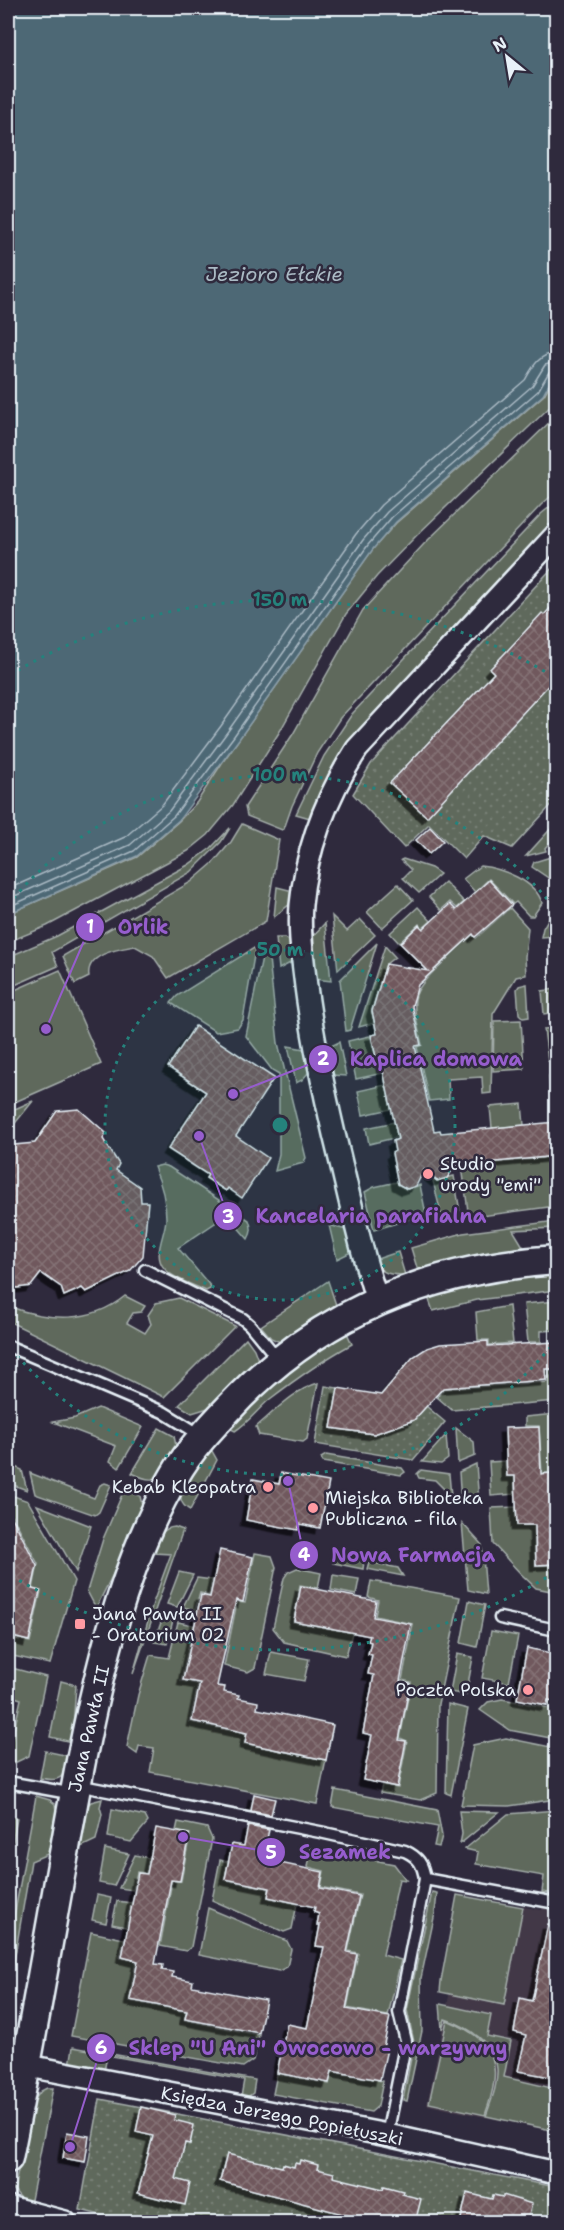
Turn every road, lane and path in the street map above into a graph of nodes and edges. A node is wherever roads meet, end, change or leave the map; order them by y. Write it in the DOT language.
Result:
graph roads {
  1 [pos="556,535"];
  2 [pos="556,1260"];
  3 [pos="145,1270"];
  4 [pos="377,1300"];
  5 [pos="8,1347"];
  6 [pos="279,1361"];
  7 [pos="202,1437"];
  8 [pos="500,1618"];
  9 [pos="556,1630"];
  10 [pos="8,1782"];
  11 [pos="75,1790"];
  12 [pos="425,1879"];
  13 [pos="556,1903"];
  14 [pos="17,2064"];
  15 [pos="387,2135"];
  16 [pos="8,2158"];
  17 [pos="556,2173"];
  18 [pos="8,2207"];
  19 [pos="65,2223"];
  1 -- 4 [label="street"];
  2 -- 4 [label="street, Jana Pawła II"];
  3 -- 6 [label="lane"];
  4 -- 6 [label="street, Jana Pawła II"];
  5 -- 7 [label="lane"];
  6 -- 7 [label="street, Jana Pawła II"];
  7 -- 11 [label="street, Jana Pawła II"];
  8 -- 9 [label="lane"];
  10 -- 11 [label="lane"];
  11 -- 12 [label="lane"];
  11 -- 14 [label="street, Jana Pawła II"];
  12 -- 13 [label="lane"];
  12 -- 15 [label="lane"];
  14 -- 15 [label="street, Księdza Jerzego Popiełuszki"];
  14 -- 16 [label="street, Jana Pawła II"];
  15 -- 17 [label="street, Księdza Jerzego Popiełuszki"];
  18 -- 19 [label="street"];
}
